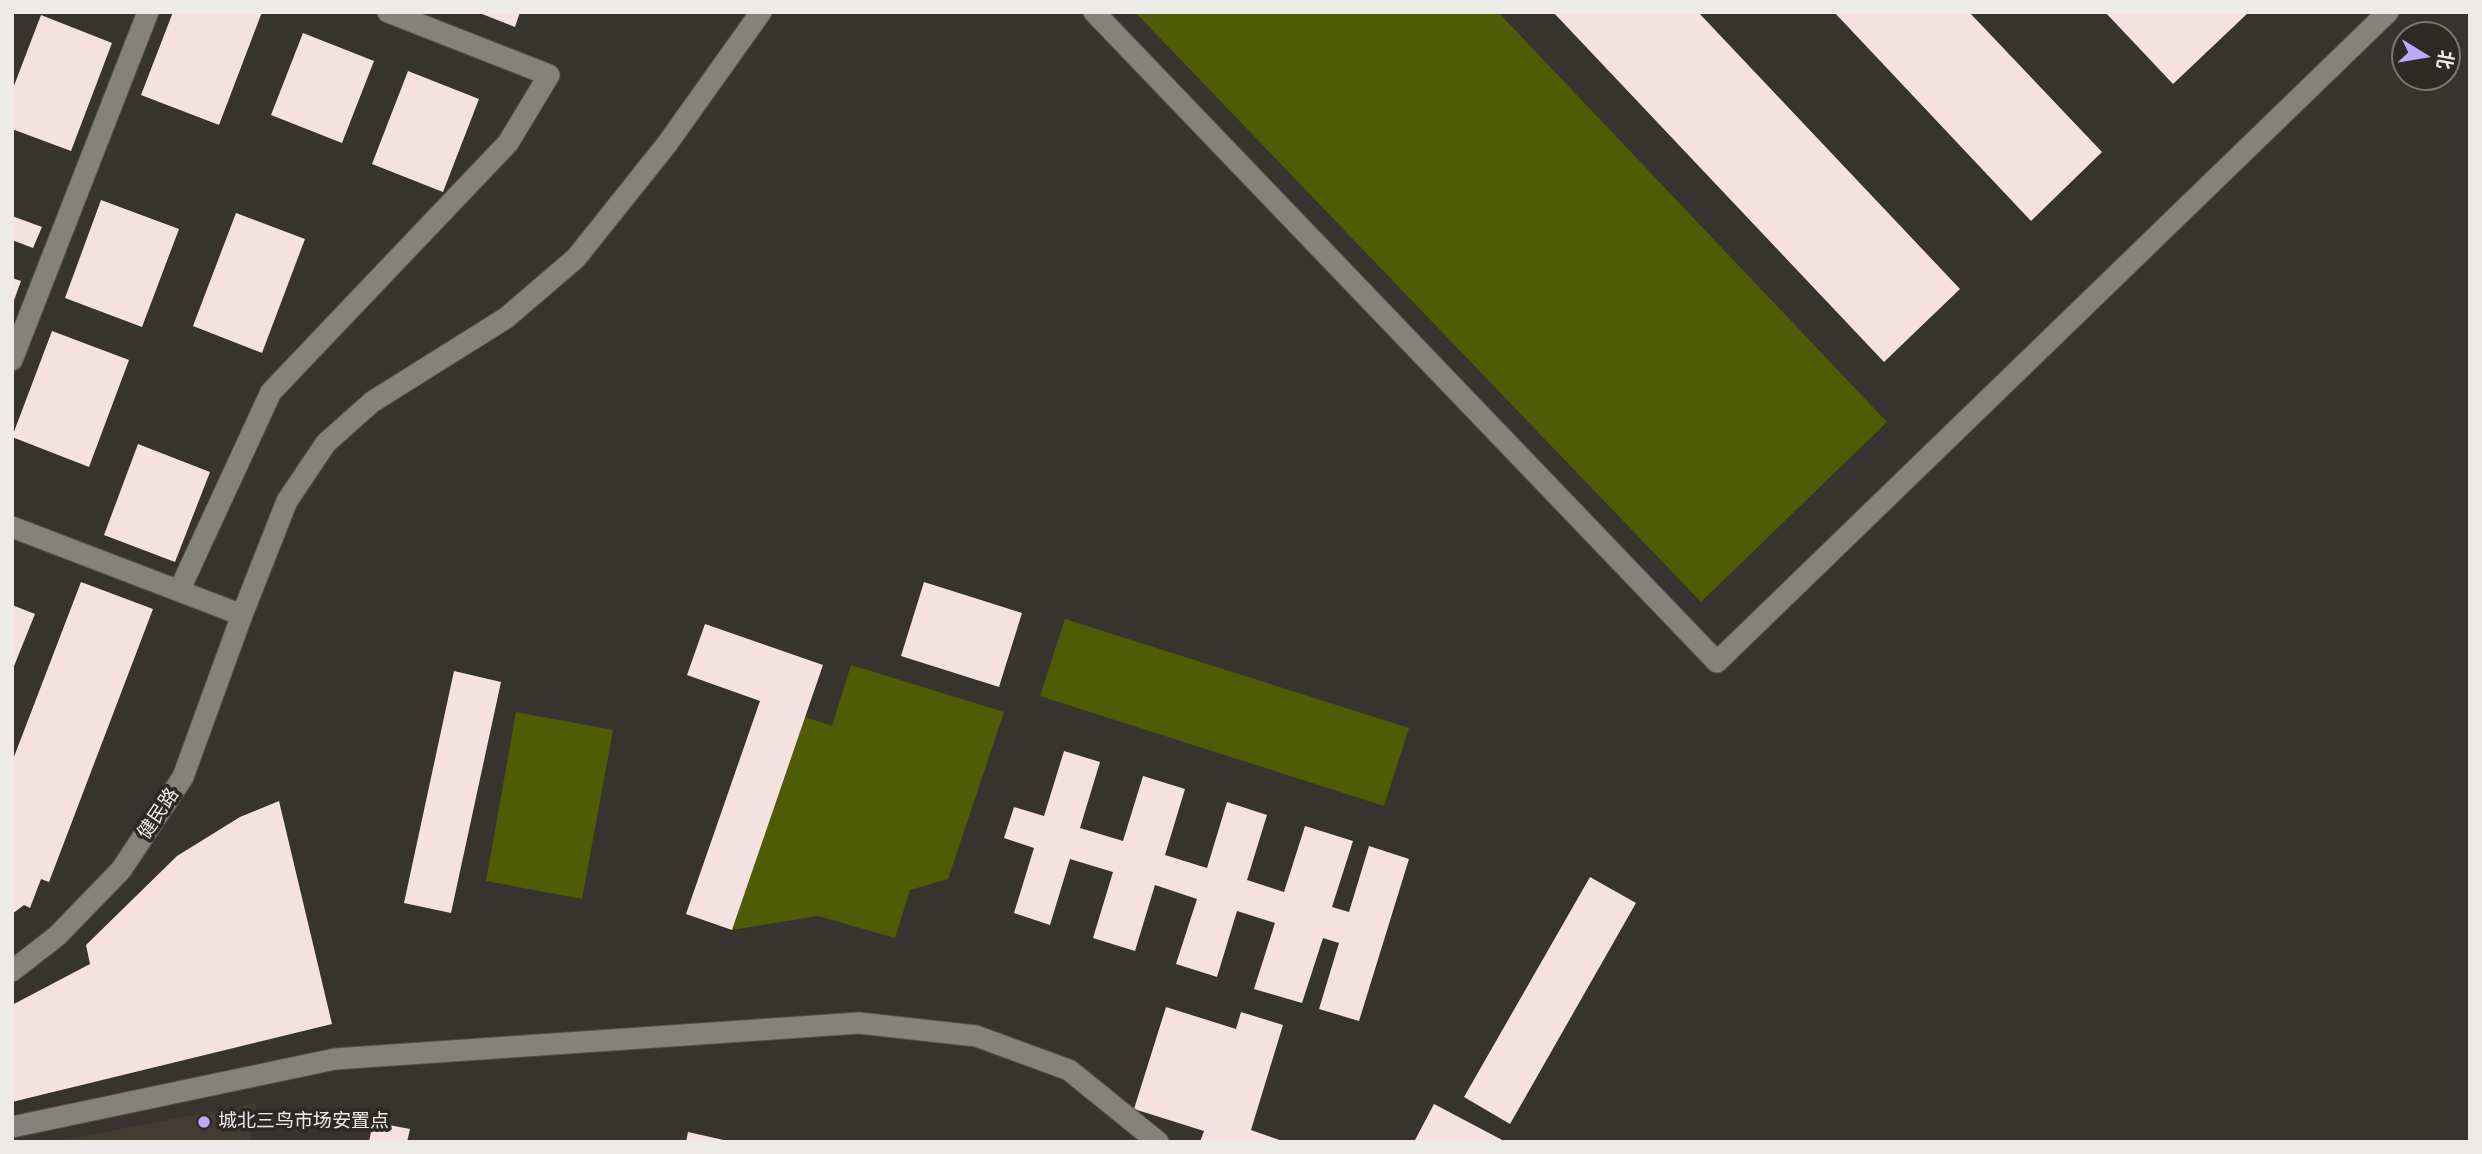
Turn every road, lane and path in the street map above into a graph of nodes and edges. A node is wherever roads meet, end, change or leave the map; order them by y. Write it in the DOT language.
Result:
graph roads {
  1 [pos="148,12"];
  2 [pos="388,12"];
  3 [pos="761,12"];
  4 [pos="1094,12"];
  5 [pos="2388,12"];
  6 [pos="12,360"];
  7 [pos="12,527"];
  8 [pos="179,591"];
  9 [pos="242,615"];
  10 [pos="12,971"];
  11 [pos="12,1127"];
  12 [pos="1158,1142"];
  1 -- 6 [label="street"];
  2 -- 8 [label="street"];
  3 -- 9 [label="street, 健民路"];
  4 -- 5 [label="street"];
  7 -- 8 [label="street"];
  8 -- 9 [label="street"];
  9 -- 10 [label="street, 健民路"];
  11 -- 12 [label="street"];
}
